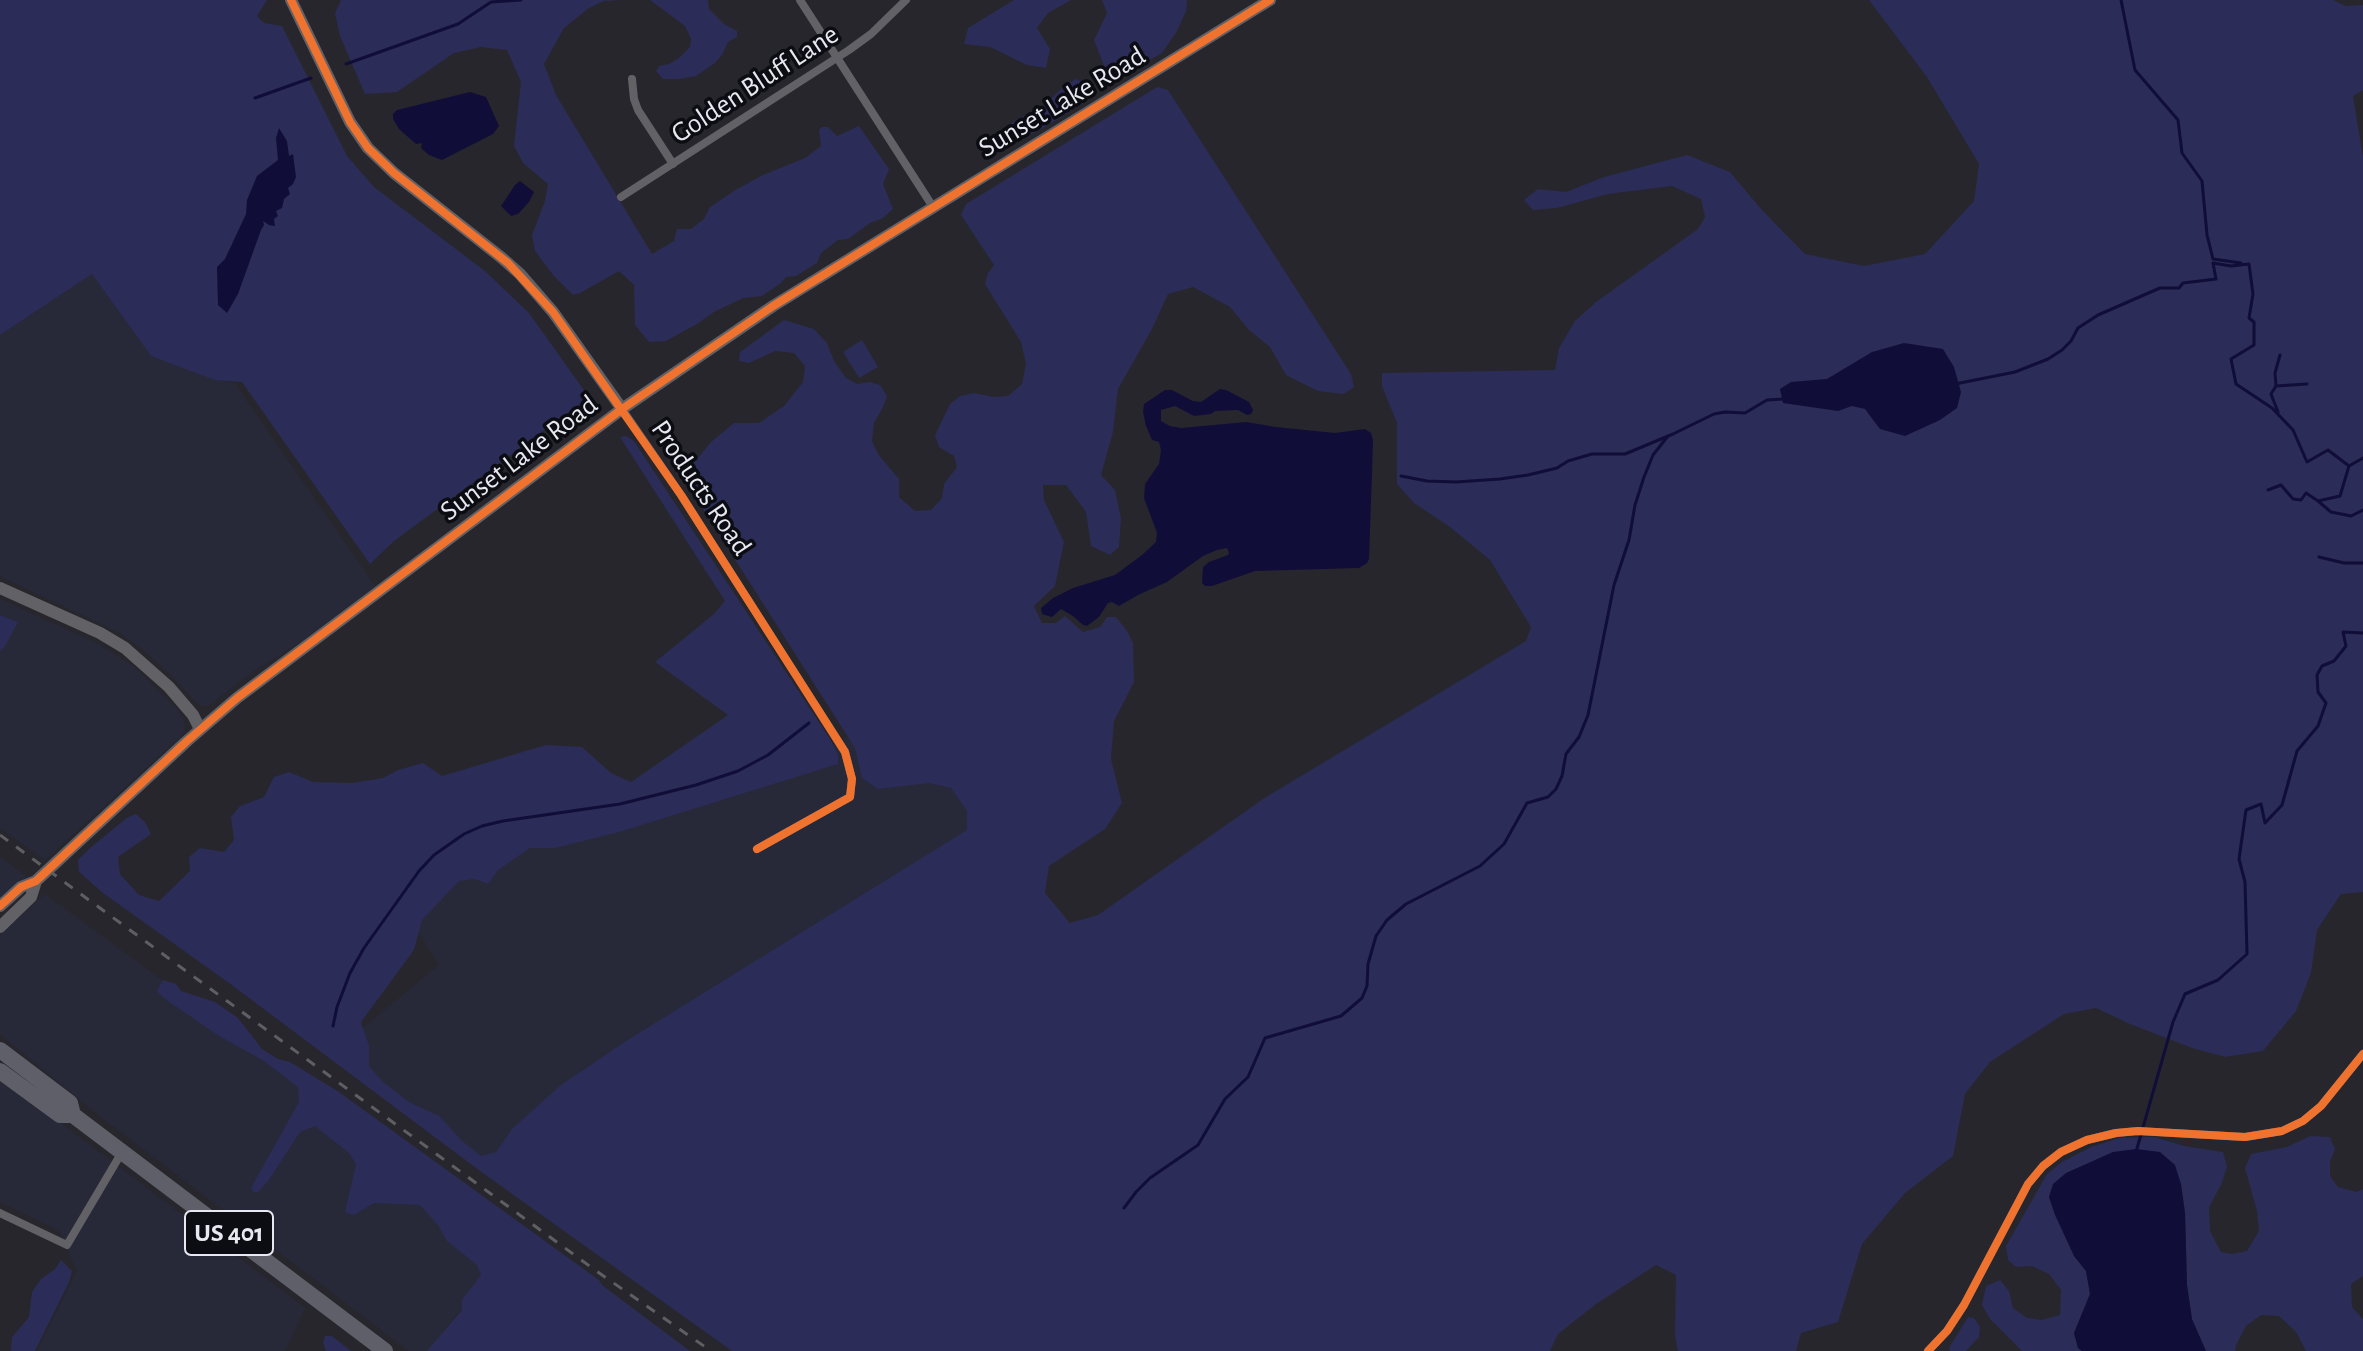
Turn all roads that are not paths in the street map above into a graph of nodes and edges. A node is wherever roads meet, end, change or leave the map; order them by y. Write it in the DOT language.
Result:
graph roads {
  1 [pos="291,0"];
  2 [pos="800,0"];
  3 [pos="906,0"];
  4 [pos="1270,0"];
  5 [pos="837,58"];
  6 [pos="632,79"];
  7 [pos="673,164"];
  8 [pos="621,197"];
  9 [pos="933,207"];
  10 [pos="622,409"];
  11 [pos="0,588"];
  12 [pos="200,729"];
  13 [pos="757,849"];
  14 [pos="36,881"];
  15 [pos="0,906"];
  16 [pos="0,927"];
  17 [pos="0,1050"];
  18 [pos="2363,1054"];
  19 [pos="0,1071"];
  20 [pos="73,1115"];
  21 [pos="122,1152"];
  22 [pos="0,1213"];
  23 [pos="385,1351"];
  24 [pos="1928,1351"];
  1 -- 10 [label="main road, Products Road"];
  2 -- 5 [label="street"];
  3 -- 5 [label="street, Golden Bluff Lane"];
  4 -- 9 [label="main road, Sunset Lake Road"];
  5 -- 7 [label="street, Golden Bluff Lane"];
  5 -- 9 [label="street"];
  6 -- 7 [label="street"];
  7 -- 8 [label="street, Golden Bluff Lane"];
  9 -- 10 [label="main road, Sunset Lake Road"];
  10 -- 12 [label="main road, Sunset Lake Road"];
  10 -- 13 [label="street, Products Road"];
  11 -- 12 [label="main road"];
  12 -- 14 [label="main road, Sunset Lake Road"];
  14 -- 15 [label="main road, Sunset Lake Road"];
  14 -- 16 [label="main road, Sunset Lake Road"];
  17 -- 20 [label="highway, US 401"];
  18 -- 24 [label="street"];
  19 -- 20 [label="highway, US 401"];
  20 -- 21 [label="highway, US 401"];
  21 -- 22 [label="street"];
  21 -- 23 [label="highway, US 401"];
}
